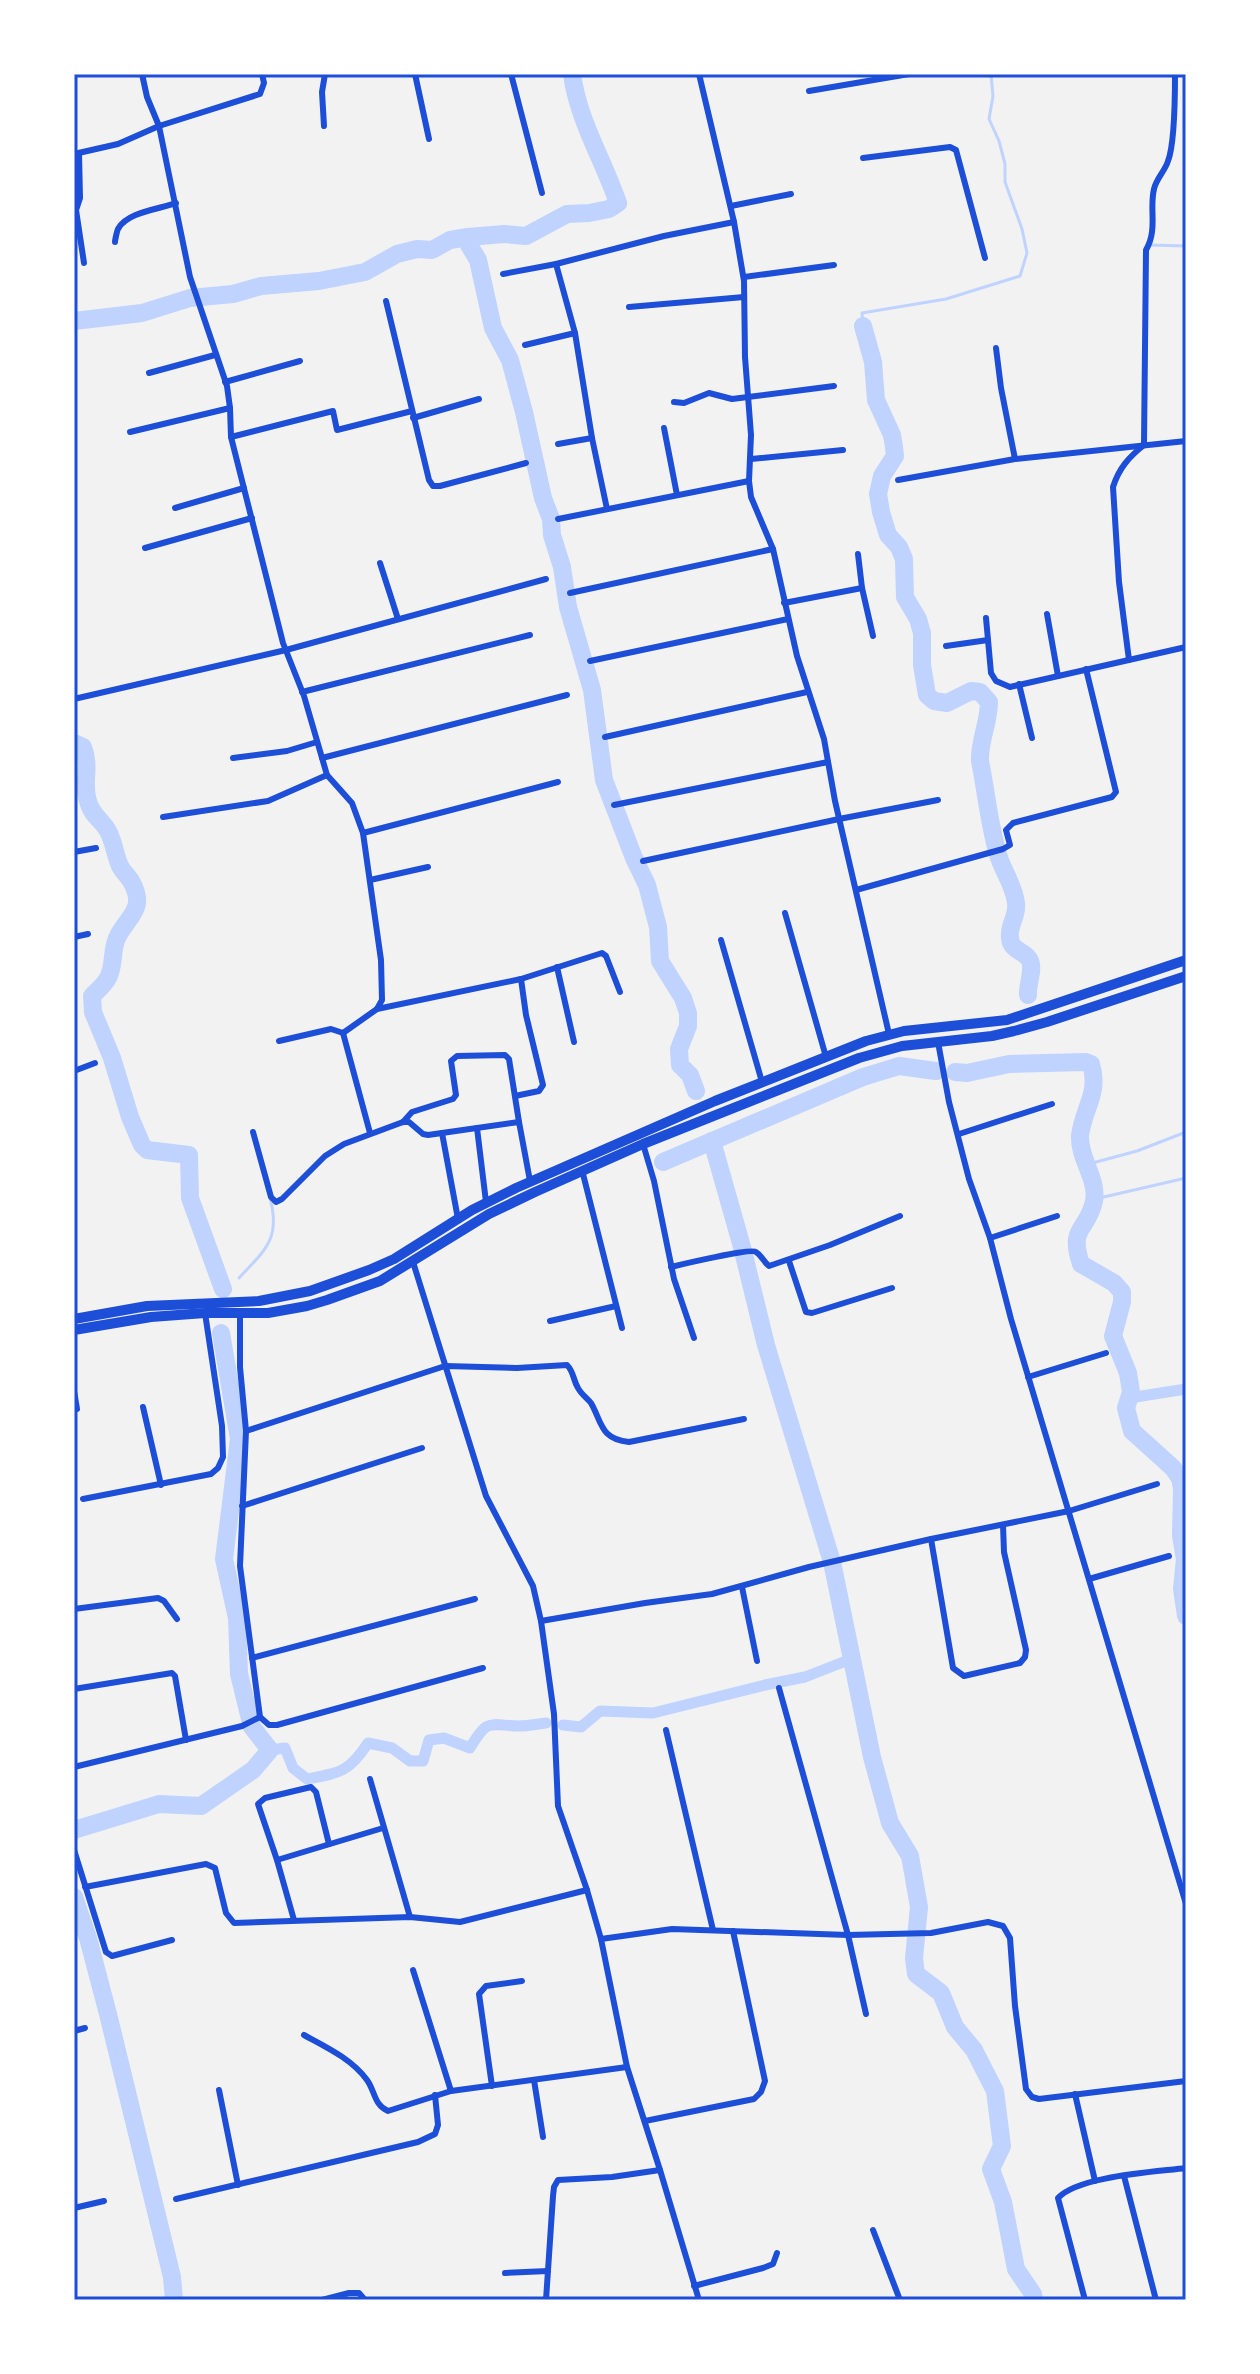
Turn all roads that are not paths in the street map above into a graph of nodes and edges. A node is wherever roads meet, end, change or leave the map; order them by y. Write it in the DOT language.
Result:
graph roads {
  1 [pos="142,74"];
  2 [pos="262,74"];
  3 [pos="325,74"];
  4 [pos="415,74"];
  5 [pos="511,74"];
  6 [pos="699,74"];
  7 [pos="909,74"];
  8 [pos="1175,74"];
  9 [pos="809,91"];
  10 [pos="159,126"];
  11 [pos="324,126"];
  12 [pos="429,139"];
  13 [pos="76,154"];
  14 [pos="863,158"];
  15 [pos="542,193"];
  16 [pos="791,194"];
  17 [pos="176,203"];
  18 [pos="731,206"];
  19 [pos="734,222"];
  20 [pos="115,242"];
  21 [pos="985,258"];
  22 [pos="84,263"];
  23 [pos="556,264"];
  24 [pos="834,265"];
  25 [pos="503,274"];
  26 [pos="744,277"];
  27 [pos="744,297"];
  28 [pos="386,301"];
  29 [pos="629,307"];
  30 [pos="575,333"];
  31 [pos="525,345"];
  32 [pos="996,348"];
  33 [pos="215,355"];
  34 [pos="300,361"];
  35 [pos="149,373"];
  36 [pos="225,382"];
  37 [pos="834,386"];
  38 [pos="748,395"];
  39 [pos="479,399"];
  40 [pos="674,402"];
  41 [pos="230,408"];
  42 [pos="412,414"];
  43 [pos="664,428"];
  44 [pos="130,432"];
  45 [pos="231,437"];
  46 [pos="592,438"];
  47 [pos="1186,441"];
  48 [pos="558,444"];
  49 [pos="1144,445"];
  50 [pos="843,450"];
  51 [pos="751,459"];
  52 [pos="1015,459"];
  53 [pos="526,463"];
  54 [pos="898,480"];
  55 [pos="749,481"];
  56 [pos="244,488"];
  57 [pos="677,495"];
  58 [pos="175,508"];
  59 [pos="607,509"];
  60 [pos="252,518"];
  61 [pos="558,519"];
  62 [pos="145,548"];
  63 [pos="773,549"];
  64 [pos="858,554"];
  65 [pos="380,563"];
  66 [pos="546,579"];
  67 [pos="862,588"];
  68 [pos="570,593"];
  69 [pos="784,603"];
  70 [pos="1047,614"];
  71 [pos="986,618"];
  72 [pos="398,619"];
  73 [pos="788,619"];
  74 [pos="530,635"];
  75 [pos="873,636"];
  76 [pos="988,640"];
  77 [pos="946,646"];
  78 [pos="1186,647"];
  79 [pos="286,650"];
  80 [pos="1129,660"];
  81 [pos="590,661"];
  82 [pos="1086,669"];
  83 [pos="1058,676"];
  84 [pos="1019,684"];
  85 [pos="302,692"];
  86 [pos="807,692"];
  87 [pos="567,695"];
  88 [pos="74,699"];
  89 [pos="605,737"];
  90 [pos="1032,738"];
  91 [pos="317,742"];
  92 [pos="233,758"];
  93 [pos="322,758"];
  94 [pos="828,762"];
  95 [pos="327,775"];
  96 [pos="558,782"];
  97 [pos="938,800"];
  98 [pos="614,805"];
  99 [pos="163,817"];
  100 [pos="839,819"];
  101 [pos="363,833"];
  102 [pos="96,848"];
  103 [pos="74,852"];
  104 [pos="643,861"];
  105 [pos="428,867"];
  106 [pos="370,880"];
  107 [pos="856,890"];
  108 [pos="785,913"];
  109 [pos="88,934"];
  110 [pos="74,937"];
  111 [pos="721,940"];
  112 [pos="1186,960"];
  113 [pos="557,967"];
  114 [pos="1186,976"];
  115 [pos="521,979"];
  116 [pos="1107,986"];
  117 [pos="620,992"];
  118 [pos="1112,1000"];
  119 [pos="377,1009"];
  120 [pos="343,1033"];
  121 [pos="889,1034"];
  122 [pos="279,1041"];
  123 [pos="574,1042"];
  124 [pos="938,1042"];
  125 [pos="826,1057"];
  126 [pos="95,1063"];
  127 [pos="74,1071"];
  128 [pos="762,1082"];
  129 [pos="515,1096"];
  130 [pos="1052,1104"];
  131 [pos="403,1122"];
  132 [pos="519,1122"];
  133 [pos="477,1128"];
  134 [pos="253,1132"];
  135 [pos="370,1133"];
  136 [pos="442,1133"];
  137 [pos="959,1134"];
  138 [pos="643,1144"];
  139 [pos="582,1170"];
  140 [pos="530,1181"];
  141 [pos="486,1202"];
  142 [pos="900,1216"];
  143 [pos="1057,1216"];
  144 [pos="458,1219"];
  145 [pos="990,1238"];
  146 [pos="789,1261"];
  147 [pos="413,1262"];
  148 [pos="671,1267"];
  149 [pos="356,1275"];
  150 [pos="360,1288"];
  151 [pos="892,1288"];
  152 [pos="616,1306"];
  153 [pos="205,1313"];
  154 [pos="240,1313"];
  155 [pos="74,1319"];
  156 [pos="550,1321"];
  157 [pos="622,1328"];
  158 [pos="74,1330"];
  159 [pos="694,1338"];
  160 [pos="1106,1353"];
  161 [pos="445,1366"];
  162 [pos="1028,1377"];
  163 [pos="74,1391"];
  164 [pos="143,1407"];
  165 [pos="77,1409"];
  166 [pos="744,1419"];
  167 [pos="246,1431"];
  168 [pos="422,1448"];
  169 [pos="1157,1484"];
  170 [pos="161,1485"];
  171 [pos="83,1499"];
  172 [pos="242,1506"];
  173 [pos="1069,1511"];
  174 [pos="1003,1525"];
  175 [pos="931,1539"];
  176 [pos="1169,1556"];
  177 [pos="1089,1579"];
  178 [pos="742,1587"];
  179 [pos="475,1599"];
  180 [pos="74,1609"];
  181 [pos="177,1619"];
  182 [pos="541,1621"];
  183 [pos="252,1658"];
  184 [pos="757,1661"];
  185 [pos="483,1668"];
  186 [pos="779,1688"];
  187 [pos="74,1689"];
  188 [pos="257,1719"];
  189 [pos="666,1730"];
  190 [pos="186,1740"];
  191 [pos="74,1767"];
  192 [pos="370,1779"];
  193 [pos="383,1828"];
  194 [pos="329,1844"];
  195 [pos="74,1850"];
  196 [pos="277,1860"];
  197 [pos="85,1887"];
  198 [pos="587,1890"];
  199 [pos="1186,1904"];
  200 [pos="410,1917"];
  201 [pos="294,1920"];
  202 [pos="713,1930"];
  203 [pos="733,1931"];
  204 [pos="848,1935"];
  205 [pos="601,1939"];
  206 [pos="172,1940"];
  207 [pos="413,1970"];
  208 [pos="522,1981"];
  209 [pos="866,2014"];
  210 [pos="85,2028"];
  211 [pos="74,2031"];
  212 [pos="304,2035"];
  213 [pos="627,2067"];
  214 [pos="534,2080"];
  215 [pos="1186,2081"];
  216 [pos="492,2086"];
  217 [pos="219,2090"];
  218 [pos="451,2091"];
  219 [pos="1075,2094"];
  220 [pos="435,2095"];
  221 [pos="645,2121"];
  222 [pos="543,2137"];
  223 [pos="1186,2168"];
  224 [pos="660,2170"];
  225 [pos="1124,2176"];
  226 [pos="1095,2181"];
  227 [pos="238,2185"];
  228 [pos="176,2199"];
  229 [pos="104,2201"];
  230 [pos="74,2208"];
  231 [pos="873,2230"];
  232 [pos="777,2253"];
  233 [pos="548,2271"];
  234 [pos="505,2273"];
  235 [pos="694,2286"];
  236 [pos="322,2300"];
  237 [pos="365,2300"];
  238 [pos="546,2300"];
  239 [pos="699,2300"];
  240 [pos="900,2300"];
  241 [pos="1085,2300"];
  242 [pos="1156,2300"];
  1 -- 10 [label="street"];
  2 -- 10 [label="street"];
  3 -- 11 [label="street"];
  4 -- 12 [label="street"];
  5 -- 15 [label="street"];
  6 -- 18 [label="street"];
  7 -- 9 [label="street"];
  8 -- 49 [label="street"];
  10 -- 13 [label="street"];
  10 -- 17 [label="street"];
  13 -- 22 [label="street"];
  14 -- 21 [label="street"];
  16 -- 18 [label="street"];
  17 -- 20 [label="street"];
  17 -- 33 [label="street"];
  18 -- 19 [label="street"];
  19 -- 23 [label="street"];
  19 -- 26 [label="street"];
  23 -- 25 [label="street"];
  23 -- 30 [label="street"];
  24 -- 26 [label="street"];
  26 -- 27 [label="street"];
  27 -- 29 [label="street"];
  27 -- 38 [label="street"];
  28 -- 42 [label="street"];
  30 -- 31 [label="street"];
  30 -- 46 [label="street"];
  32 -- 52 [label="street"];
  33 -- 35 [label="street"];
  33 -- 36 [label="street"];
  34 -- 36 [label="street"];
  36 -- 41 [label="street"];
  37 -- 38 [label="street"];
  38 -- 40 [label="street"];
  38 -- 51 [label="street"];
  39 -- 42 [label="street"];
  41 -- 44 [label="street"];
  41 -- 45 [label="street"];
  42 -- 45 [label="street"];
  42 -- 53 [label="street"];
  43 -- 57 [label="street"];
  45 -- 56 [label="street"];
  46 -- 48 [label="street"];
  46 -- 59 [label="street"];
  47 -- 49 [label="street"];
  49 -- 52 [label="street"];
  49 -- 80 [label="street"];
  50 -- 51 [label="street"];
  51 -- 55 [label="street"];
  52 -- 54 [label="street"];
  55 -- 57 [label="street"];
  55 -- 63 [label="street"];
  56 -- 58 [label="street"];
  56 -- 60 [label="street"];
  57 -- 59 [label="street"];
  59 -- 61 [label="street"];
  60 -- 62 [label="street"];
  60 -- 79 [label="street"];
  63 -- 68 [label="street"];
  63 -- 69 [label="street"];
  64 -- 67 [label="street"];
  65 -- 72 [label="street"];
  66 -- 72 [label="street"];
  67 -- 69 [label="street"];
  67 -- 75 [label="street"];
  69 -- 73 [label="street"];
  70 -- 83 [label="street"];
  71 -- 76 [label="street"];
  72 -- 79 [label="street"];
  73 -- 81 [label="street"];
  73 -- 86 [label="street"];
  74 -- 85 [label="street"];
  76 -- 77 [label="street"];
  76 -- 84 [label="street"];
  78 -- 80 [label="street"];
  79 -- 85 [label="street"];
  79 -- 88 [label="street"];
  80 -- 82 [label="street"];
  82 -- 83 [label="street"];
  82 -- 107 [label="street"];
  83 -- 84 [label="street"];
  84 -- 90 [label="street"];
  85 -- 91 [label="street"];
  86 -- 89 [label="street"];
  86 -- 94 [label="street"];
  87 -- 93 [label="street"];
  91 -- 92 [label="street"];
  91 -- 93 [label="street"];
  93 -- 95 [label="street"];
  94 -- 98 [label="street"];
  94 -- 100 [label="street"];
  95 -- 99 [label="street"];
  95 -- 101 [label="street"];
  96 -- 101 [label="street"];
  97 -- 100 [label="street"];
  100 -- 104 [label="street"];
  100 -- 107 [label="street"];
  101 -- 106 [label="street"];
  102 -- 103 [label="street"];
  105 -- 106 [label="street"];
  106 -- 119 [label="street"];
  107 -- 121 [label="street"];
  108 -- 125 [label="street"];
  109 -- 110 [label="street"];
  111 -- 128 [label="street"];
  112 -- 116 [label="main road"];
  113 -- 115 [label="street"];
  113 -- 117 [label="street"];
  113 -- 123 [label="street"];
  114 -- 118 [label="main road"];
  115 -- 119 [label="street"];
  115 -- 129 [label="street"];
  116 -- 118 [label="main road"];
  116 -- 121 [label="main road"];
  118 -- 124 [label="main road"];
  119 -- 120 [label="street"];
  120 -- 122 [label="street"];
  120 -- 135 [label="street"];
  121 -- 125 [label="main road"];
  124 -- 137 [label="street"];
  124 -- 138 [label="main road"];
  125 -- 128 [label="main road"];
  126 -- 127 [label="street"];
  128 -- 140 [label="main road"];
  129 -- 131 [label="street"];
  129 -- 132 [label="street"];
  130 -- 137 [label="street"];
  131 -- 135 [label="street"];
  131 -- 136 [label="street"];
  132 -- 133 [label="street"];
  132 -- 140 [label="street"];
  133 -- 136 [label="street"];
  133 -- 141 [label="street"];
  134 -- 135 [label="street"];
  136 -- 144 [label="street"];
  137 -- 145 [label="street"];
  138 -- 139 [label="main road"];
  138 -- 148 [label="street"];
  139 -- 147 [label="main road"];
  139 -- 152 [label="street"];
  140 -- 141 [label="main road"];
  141 -- 144 [label="main road"];
  142 -- 146 [label="street"];
  143 -- 145 [label="street"];
  144 -- 149 [label="main road"];
  145 -- 162 [label="street"];
  146 -- 148 [label="street"];
  146 -- 151 [label="street"];
  147 -- 150 [label="main road"];
  147 -- 161 [label="street"];
  148 -- 159 [label="street"];
  149 -- 150 [label="main road"];
  149 -- 155 [label="main road"];
  150 -- 154 [label="main road"];
  152 -- 156 [label="street"];
  152 -- 157 [label="street"];
  153 -- 154 [label="main road"];
  153 -- 158 [label="main road"];
  153 -- 170 [label="street"];
  154 -- 167 [label="street"];
  160 -- 162 [label="street"];
  161 -- 166 [label="street"];
  161 -- 167 [label="street"];
  161 -- 182 [label="street"];
  162 -- 173 [label="street"];
  163 -- 165 [label="street"];
  164 -- 170 [label="street"];
  167 -- 172 [label="street"];
  168 -- 172 [label="street"];
  169 -- 173 [label="street"];
  170 -- 171 [label="street"];
  172 -- 183 [label="street"];
  173 -- 174 [label="street"];
  173 -- 177 [label="street"];
  174 -- 175 [label="street"];
  174 -- 175 [label="street"];
  175 -- 178 [label="street"];
  176 -- 177 [label="street"];
  177 -- 199 [label="street"];
  178 -- 182 [label="street"];
  178 -- 184 [label="street"];
  179 -- 183 [label="street"];
  180 -- 181 [label="street"];
  182 -- 198 [label="street"];
  183 -- 188 [label="street"];
  185 -- 188 [label="street"];
  186 -- 204 [label="street"];
  187 -- 190 [label="street"];
  188 -- 190 [label="street"];
  189 -- 202 [label="street"];
  190 -- 191 [label="street"];
  192 -- 193 [label="street"];
  193 -- 194 [label="street"];
  193 -- 200 [label="street"];
  194 -- 196 [label="street"];
  194 -- 196 [label="street"];
  195 -- 197 [label="street"];
  196 -- 201 [label="street"];
  197 -- 201 [label="street"];
  197 -- 206 [label="street"];
  198 -- 200 [label="street"];
  198 -- 205 [label="street"];
  200 -- 201 [label="street"];
  202 -- 203 [label="street"];
  202 -- 205 [label="street"];
  203 -- 204 [label="street"];
  203 -- 221 [label="street"];
  204 -- 209 [label="street"];
  204 -- 219 [label="street"];
  205 -- 213 [label="street"];
  207 -- 218 [label="street"];
  208 -- 216 [label="street"];
  210 -- 211 [label="street"];
  212 -- 220 [label="street"];
  213 -- 214 [label="street"];
  213 -- 221 [label="street"];
  214 -- 216 [label="street"];
  214 -- 222 [label="street"];
  215 -- 219 [label="street"];
  216 -- 218 [label="street"];
  217 -- 227 [label="street"];
  218 -- 220 [label="street"];
  219 -- 226 [label="street"];
  220 -- 227 [label="street"];
  221 -- 224 [label="street"];
  223 -- 225 [label="street"];
  224 -- 233 [label="street"];
  224 -- 235 [label="street"];
  225 -- 226 [label="street"];
  225 -- 242 [label="street"];
  226 -- 241 [label="street"];
  227 -- 228 [label="street"];
  229 -- 230 [label="street"];
  231 -- 240 [label="street"];
  232 -- 235 [label="street"];
  233 -- 234 [label="street"];
  233 -- 238 [label="street"];
  235 -- 239 [label="street"];
  236 -- 237 [label="street"];
}
